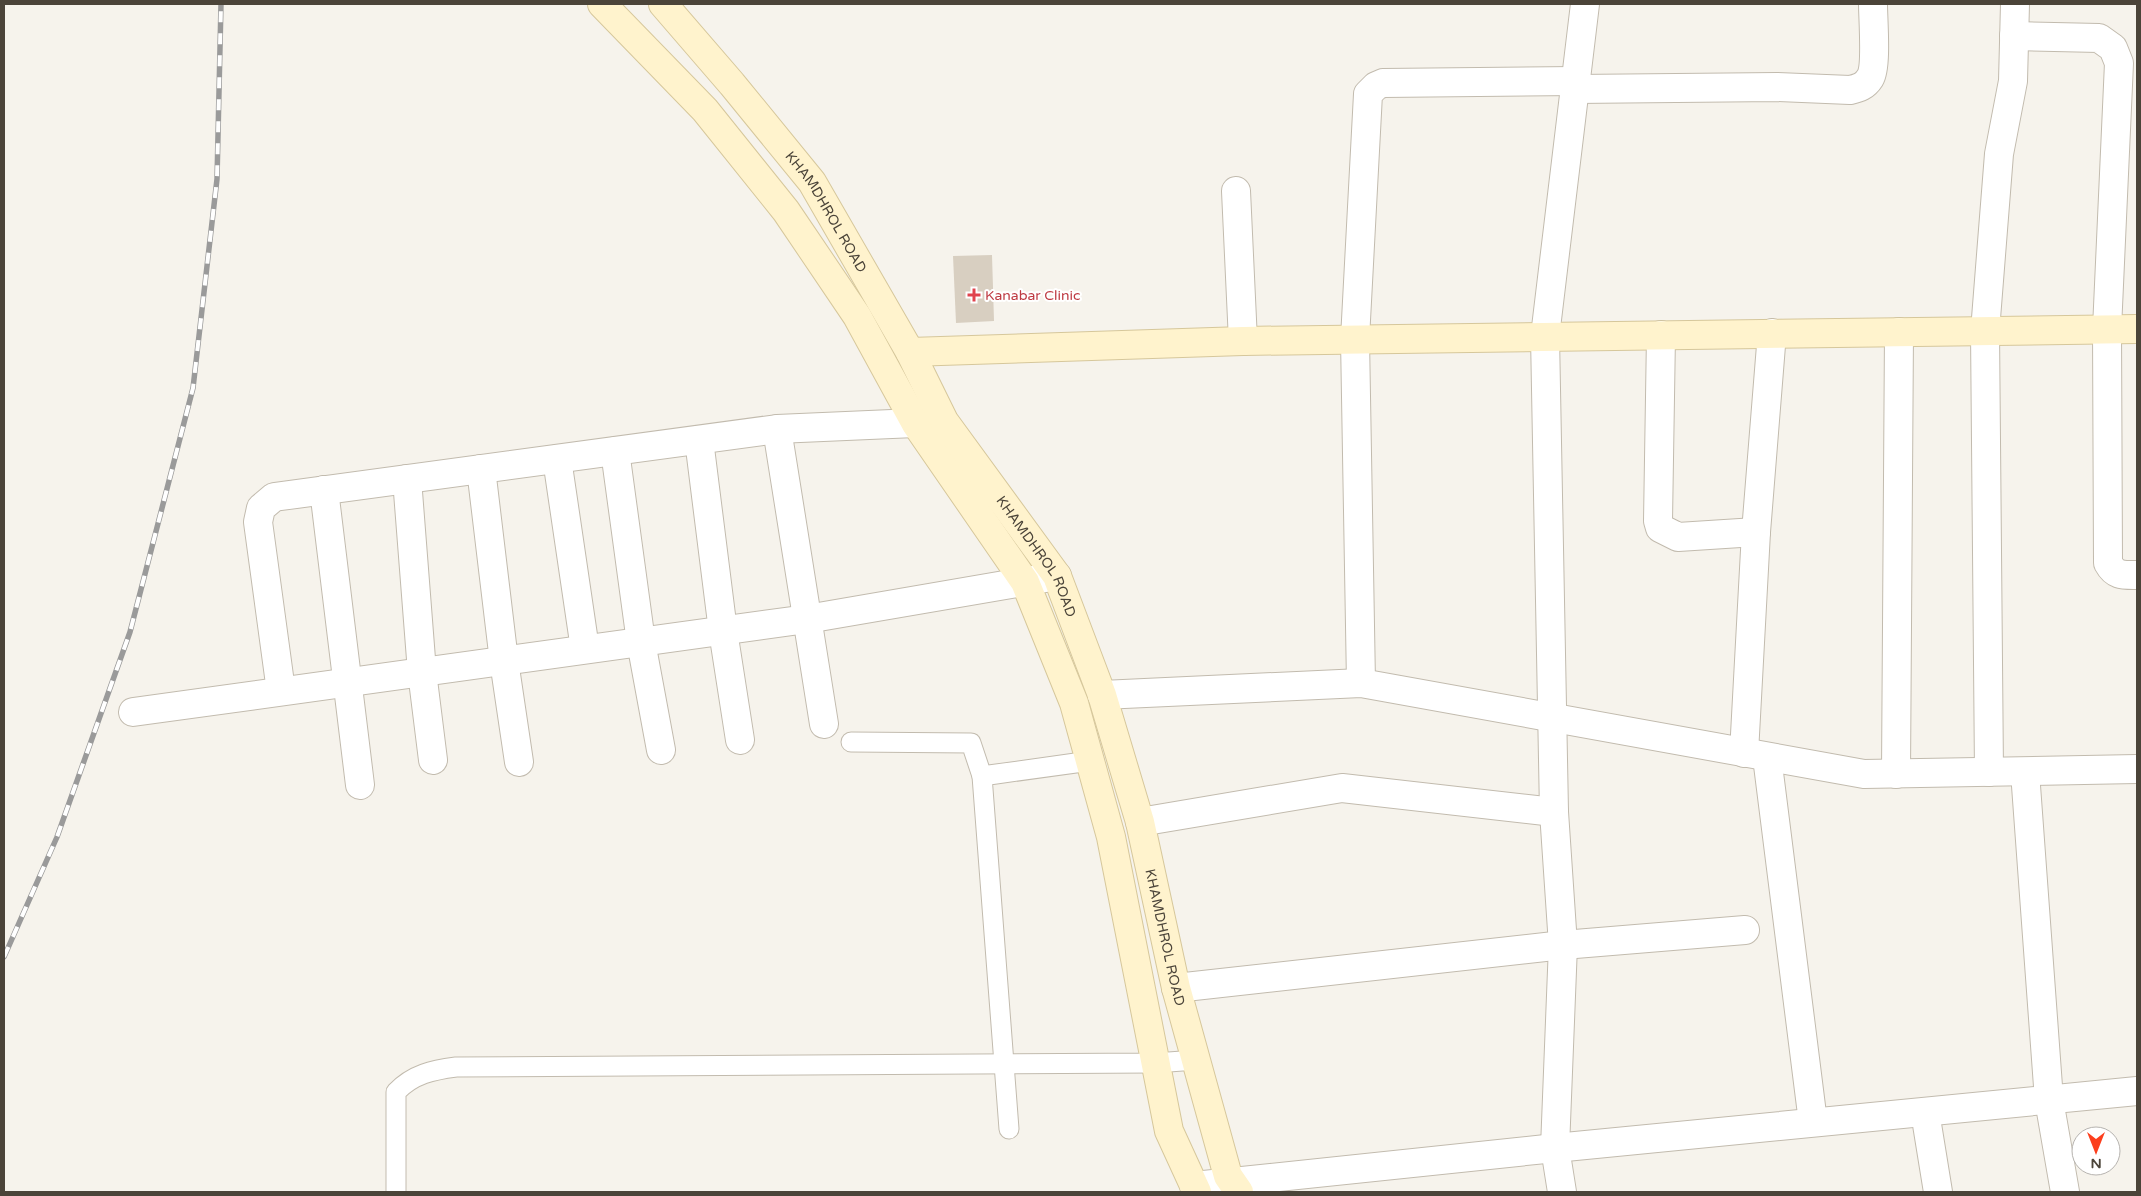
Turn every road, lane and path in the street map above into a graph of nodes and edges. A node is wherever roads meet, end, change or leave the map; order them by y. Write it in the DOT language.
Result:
graph roads {
  1 [pos="602,4"];
  2 [pos="663,4"];
  3 [pos="1585,4"];
  4 [pos="1872,4"];
  5 [pos="2015,4"];
  6 [pos="2014,36"];
  7 [pos="1576,85"];
  8 [pos="1236,191"];
  9 [pos="2137,328"];
  10 [pos="2106,329"];
  11 [pos="1985,331"];
  12 [pos="1899,332"];
  13 [pos="1772,333"];
  14 [pos="1661,335"];
  15 [pos="1545,336"];
  16 [pos="1355,339"];
  17 [pos="1243,341"];
  18 [pos="910,352"];
  19 [pos="944,421"];
  20 [pos="916,424"];
  21 [pos="777,429"];
  22 [pos="699,440"];
  23 [pos="615,451"];
  24 [pos="557,459"];
  25 [pos="481,469"];
  26 [pos="407,479"];
  27 [pos="324,490"];
  28 [pos="1756,532"];
  29 [pos="2137,575"];
  30 [pos="1057,576"];
  31 [pos="1025,582"];
  32 [pos="807,619"];
  33 [pos="723,630"];
  34 [pos="641,642"];
  35 [pos="586,649"];
  36 [pos="504,661"];
  37 [pos="422,672"];
  38 [pos="348,682"];
  39 [pos="1362,682"];
  40 [pos="281,691"];
  41 [pos="1102,694"];
  42 [pos="133,712"];
  43 [pos="1554,718"];
  44 [pos="824,724"];
  45 [pos="740,740"];
  46 [pos="850,742"];
  47 [pos="661,750"];
  48 [pos="1755,755"];
  49 [pos="433,760"];
  50 [pos="1090,761"];
  51 [pos="519,762"];
  52 [pos="2137,770"];
  53 [pos="1989,772"];
  54 [pos="2025,772"];
  55 [pos="1896,774"];
  56 [pos="982,776"];
  57 [pos="360,785"];
  58 [pos="1554,812"];
  59 [pos="1140,822"];
  60 [pos="1745,930"];
  61 [pos="1563,945"];
  62 [pos="1176,988"];
  63 [pos="1196,1060"];
  64 [pos="1155,1063"];
  65 [pos="1003,1064"];
  66 [pos="2137,1091"];
  67 [pos="2049,1100"];
  68 [pos="1925,1112"];
  69 [pos="1813,1122"];
  70 [pos="1009,1129"];
  71 [pos="1556,1148"];
  72 [pos="1236,1187"];
  73 [pos="1195,1189"];
  74 [pos="396,1192"];
  75 [pos="1562,1192"];
  76 [pos="1938,1192"];
  77 [pos="2065,1192"];
  1 -- 20 [label="main road, KHAMDHROL ROAD"];
  2 -- 18 [label="main road, KHAMDHROL ROAD"];
  3 -- 7 [label="street"];
  4 -- 7 [label="street"];
  5 -- 6 [label="street"];
  6 -- 10 [label="street"];
  6 -- 11 [label="street"];
  7 -- 15 [label="street"];
  7 -- 16 [label="street"];
  8 -- 17 [label="street"];
  9 -- 10 [label="main road"];
  10 -- 11 [label="main road"];
  10 -- 29 [label="street"];
  11 -- 12 [label="main road"];
  11 -- 53 [label="street"];
  12 -- 13 [label="main road"];
  12 -- 55 [label="street"];
  13 -- 14 [label="main road"];
  13 -- 28 [label="street"];
  14 -- 15 [label="main road"];
  14 -- 28 [label="street"];
  15 -- 16 [label="main road"];
  15 -- 43 [label="street"];
  16 -- 17 [label="main road"];
  16 -- 39 [label="street"];
  17 -- 18 [label="main road"];
  18 -- 19 [label="main road, KHAMDHROL ROAD"];
  19 -- 20 [label="street"];
  19 -- 30 [label="main road, KHAMDHROL ROAD"];
  20 -- 21 [label="street"];
  20 -- 31 [label="main road, KHAMDHROL ROAD"];
  21 -- 22 [label="street"];
  21 -- 32 [label="street"];
  22 -- 23 [label="street"];
  22 -- 33 [label="street"];
  23 -- 24 [label="street"];
  23 -- 34 [label="street"];
  24 -- 25 [label="street"];
  24 -- 35 [label="street"];
  25 -- 26 [label="street"];
  25 -- 36 [label="street"];
  26 -- 27 [label="street"];
  26 -- 37 [label="street"];
  27 -- 38 [label="street"];
  27 -- 40 [label="street"];
  28 -- 48 [label="street"];
  30 -- 31 [label="street"];
  30 -- 41 [label="main road, KHAMDHROL ROAD"];
  31 -- 32 [label="street"];
  31 -- 50 [label="main road, KHAMDHROL ROAD"];
  32 -- 33 [label="street"];
  32 -- 44 [label="street"];
  33 -- 34 [label="street"];
  33 -- 45 [label="street"];
  34 -- 35 [label="street"];
  34 -- 47 [label="street"];
  35 -- 36 [label="street"];
  36 -- 37 [label="street"];
  36 -- 51 [label="street"];
  37 -- 38 [label="street"];
  37 -- 49 [label="street"];
  38 -- 40 [label="street"];
  38 -- 57 [label="street"];
  39 -- 41 [label="street"];
  39 -- 43 [label="street"];
  40 -- 42 [label="street"];
  41 -- 59 [label="main road, KHAMDHROL ROAD"];
  43 -- 48 [label="street"];
  43 -- 58 [label="street"];
  46 -- 56 [label="lane"];
  48 -- 55 [label="street"];
  48 -- 69 [label="street"];
  50 -- 56 [label="lane"];
  50 -- 64 [label="main road, KHAMDHROL ROAD"];
  52 -- 54 [label="street"];
  53 -- 54 [label="street"];
  53 -- 55 [label="street"];
  54 -- 67 [label="street"];
  56 -- 65 [label="lane"];
  58 -- 59 [label="street"];
  58 -- 61 [label="street"];
  59 -- 62 [label="main road, KHAMDHROL ROAD"];
  60 -- 61 [label="street"];
  61 -- 62 [label="street"];
  61 -- 71 [label="street"];
  62 -- 63 [label="main road, KHAMDHROL ROAD"];
  63 -- 64 [label="lane"];
  63 -- 72 [label="main road, KHAMDHROL ROAD"];
  64 -- 65 [label="lane"];
  64 -- 73 [label="main road, KHAMDHROL ROAD"];
  65 -- 70 [label="lane"];
  65 -- 74 [label="lane"];
  66 -- 67 [label="street"];
  67 -- 68 [label="street"];
  67 -- 77 [label="street"];
  68 -- 69 [label="street"];
  68 -- 76 [label="street"];
  69 -- 71 [label="street"];
  71 -- 72 [label="street"];
  71 -- 75 [label="street"];
  72 -- 73 [label="street"];
}
